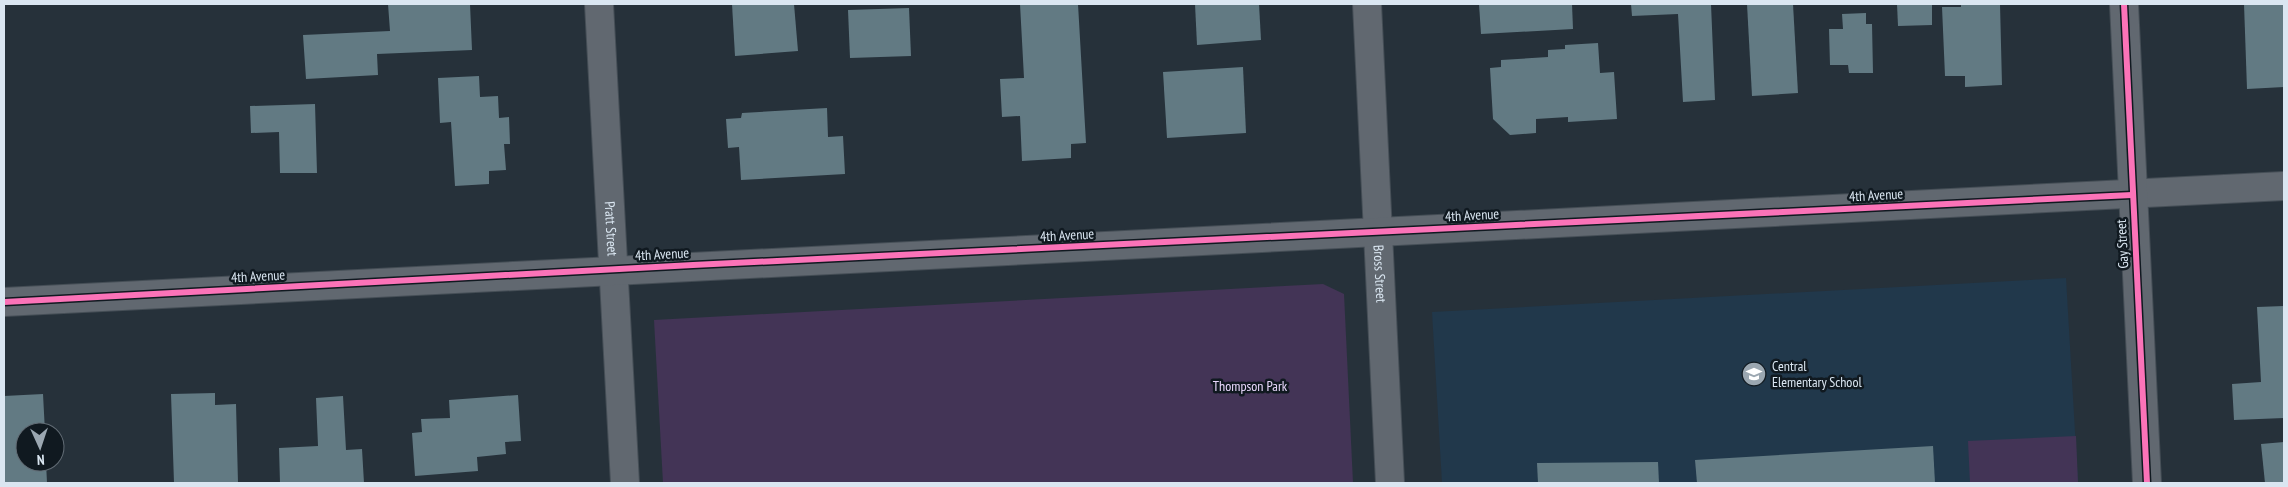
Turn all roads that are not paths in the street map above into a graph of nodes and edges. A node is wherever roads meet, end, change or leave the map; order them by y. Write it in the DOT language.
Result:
graph roads {
  1 [pos="599,4"];
  2 [pos="1367,4"];
  3 [pos="2124,4"];
  4 [pos="2284,186"];
  5 [pos="2132,195"];
  6 [pos="1378,232"];
  7 [pos="613,270"];
  8 [pos="4,302"];
  9 [pos="625,483"];
  10 [pos="1390,483"];
  11 [pos="2147,483"];
  1 -- 7 [label="street, Pratt Street"];
  2 -- 6 [label="street, Bross Street"];
  3 -- 5 [label="street, Gay Street"];
  4 -- 5 [label="street, 4th Avenue"];
  5 -- 6 [label="street, 4th Avenue"];
  5 -- 11 [label="street, Gay Street"];
  6 -- 7 [label="street, 4th Avenue"];
  6 -- 10 [label="street, Bross Street"];
  7 -- 8 [label="street, 4th Avenue"];
  7 -- 9 [label="street, Pratt Street"];
}
